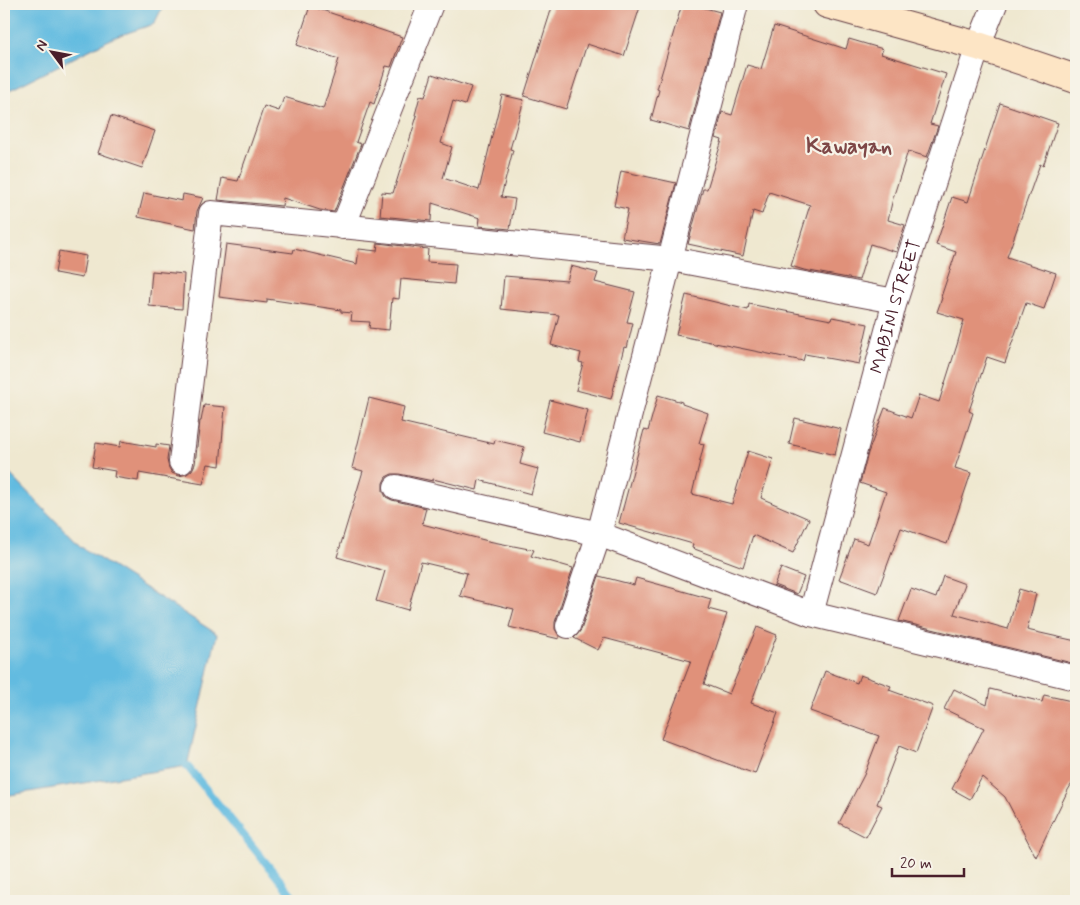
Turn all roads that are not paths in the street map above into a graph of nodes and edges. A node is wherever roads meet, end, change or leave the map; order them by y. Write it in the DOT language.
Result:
graph roads {
  1 [pos="431,4"];
  2 [pos="736,4"];
  3 [pos="827,4"];
  4 [pos="995,4"];
  5 [pos="978,46"];
  6 [pos="1076,79"];
  7 [pos="343,227"];
  8 [pos="670,258"];
  9 [pos="895,300"];
  10 [pos="181,462"];
  11 [pos="396,487"];
  12 [pos="599,534"];
  13 [pos="811,614"];
  14 [pos="568,626"];
  15 [pos="1076,678"];
  1 -- 7 [label="street"];
  2 -- 8 [label="street"];
  3 -- 5 [label="street"];
  4 -- 5 [label="street, MABINI STREET"];
  5 -- 6 [label="street"];
  5 -- 9 [label="street, MABINI STREET"];
  7 -- 8 [label="street"];
  7 -- 10 [label="street"];
  8 -- 9 [label="street"];
  8 -- 12 [label="street"];
  9 -- 13 [label="street, MABINI STREET"];
  11 -- 12 [label="street"];
  12 -- 13 [label="street"];
  12 -- 14 [label="street"];
  13 -- 15 [label="street"];
}
